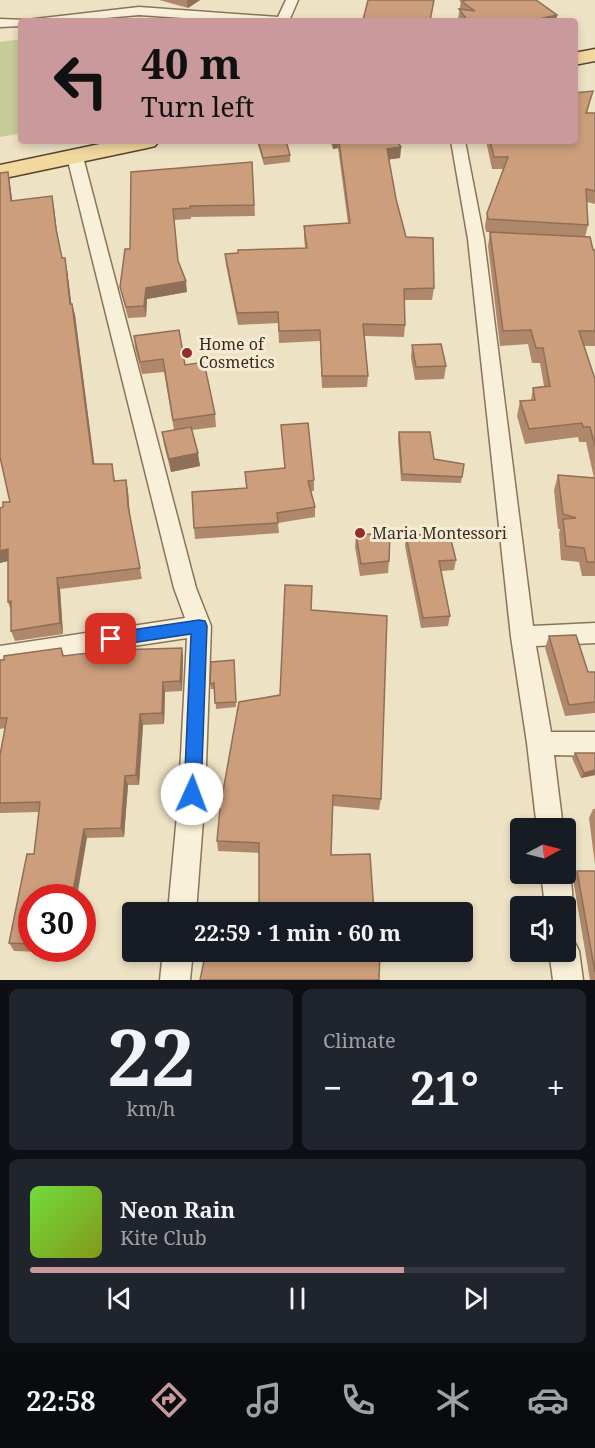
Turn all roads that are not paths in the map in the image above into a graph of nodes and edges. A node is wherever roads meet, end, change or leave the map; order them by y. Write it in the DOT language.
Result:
graph roads {
  1 [pos="292,0"];
  2 [pos="63,18"];
  3 [pos="240,18"];
  4 [pos="284,18"];
  5 [pos="18,22"];
  6 [pos="0,23"];
  7 [pos="595,55"];
  8 [pos="578,58"];
  9 [pos="134,144"];
  10 [pos="459,144"];
  11 [pos="75,157"];
  12 [pos="0,172"];
  13 [pos="199,626"];
  14 [pos="595,633"];
  15 [pos="522,638"];
  16 [pos="0,656"];
  17 [pos="540,743"];
  18 [pos="595,744"];
  19 [pos="549,818"];
  20 [pos="183,902"];
  21 [pos="177,962"];
  22 [pos="566,962"];
  23 [pos="175,980"];
  24 [pos="568,980"];
  1 -- 4 [label="street"];
  2 -- 3 [label="street"];
  5 -- 6 [label="street"];
  7 -- 8 [label="main road"];
  9 -- 11 [label="main road"];
  10 -- 15 [label="street"];
  11 -- 12 [label="main road"];
  11 -- 13 [label="street"];
  13 -- 16 [label="street"];
  13 -- 20 [label="street"];
  14 -- 15 [label="street"];
  15 -- 17 [label="street"];
  17 -- 18 [label="street"];
  17 -- 19 [label="street"];
  21 -- 23 [label="street"];
  22 -- 24 [label="street"];
}
